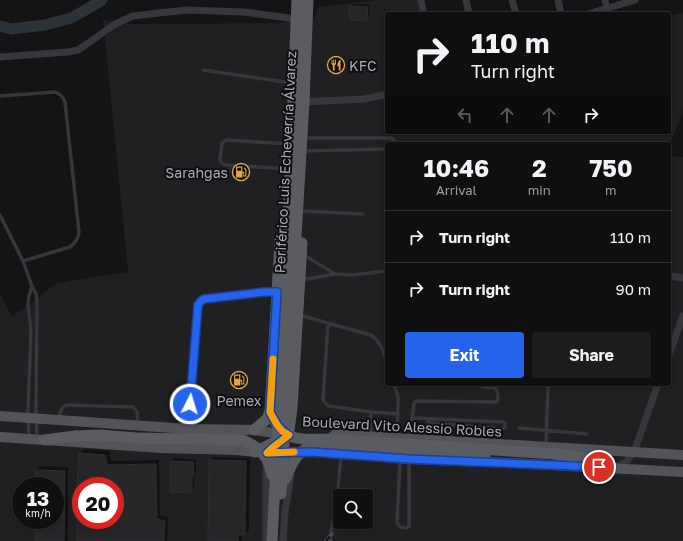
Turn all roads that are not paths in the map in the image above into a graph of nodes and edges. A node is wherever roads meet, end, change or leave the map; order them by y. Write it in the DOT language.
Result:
graph roads {
  1 [pos="421,0"];
  2 [pos="466,0"];
  3 [pos="512,0"];
  4 [pos="558,0"];
  5 [pos="605,0"];
  6 [pos="635,0"];
  7 [pos="297,3"];
  8 [pos="308,4"];
  9 [pos="607,8"];
  10 [pos="424,12"];
  11 [pos="469,12"];
  12 [pos="515,12"];
  13 [pos="561,12"];
  14 [pos="594,12"];
  15 [pos="296,19"];
  16 [pos="0,57"];
  17 [pos="203,70"];
  18 [pos="294,83"];
  19 [pos="385,94"];
  20 [pos="0,96"];
  21 [pos="304,102"];
  22 [pos="302,138"];
  23 [pos="394,142"];
  24 [pos="291,144"];
  25 [pos="385,149"];
  26 [pos="301,151"];
  27 [pos="290,169"];
  28 [pos="298,189"];
  29 [pos="288,210"];
  30 [pos="303,211"];
  31 [pos="363,214"];
  32 [pos="0,215"];
  33 [pos="294,253"];
  34 [pos="23,261"];
  35 [pos="385,271"];
  36 [pos="335,274"];
  37 [pos="671,276"];
  38 [pos="683,278"];
  39 [pos="300,280"];
  40 [pos="32,286"];
  41 [pos="277,292"];
  42 [pos="298,314"];
  43 [pos="683,316"];
  44 [pos="328,323"];
  45 [pos="671,349"];
  46 [pos="30,353"];
  47 [pos="37,354"];
  48 [pos="385,356"];
  49 [pos="395,386"];
  50 [pos="548,386"];
  51 [pos="657,386"];
  52 [pos="482,387"];
  53 [pos="292,408"];
  54 [pos="270,412"];
  55 [pos="371,412"];
  56 [pos="398,414"];
  57 [pos="0,416"];
  58 [pos="412,418"];
  59 [pos="32,419"];
  60 [pos="427,419"];
  61 [pos="57,420"];
  62 [pos="138,426"];
  63 [pos="188,428"];
  64 [pos="519,428"];
  65 [pos="237,430"];
  66 [pos="254,430"];
  67 [pos="547,430"];
  68 [pos="587,434"];
  69 [pos="289,435"];
  70 [pos="370,436"];
  71 [pos="0,437"];
  72 [pos="397,438"];
  73 [pos="37,439"];
  74 [pos="409,439"];
  75 [pos="546,447"];
  76 [pos="237,450"];
  77 [pos="251,452"];
  78 [pos="312,452"];
  79 [pos="634,452"];
  80 [pos="267,453"];
  81 [pos="341,454"];
  82 [pos="683,456"];
  83 [pos="404,459"];
  84 [pos="594,462"];
  85 [pos="614,468"];
  86 [pos="266,469"];
  87 [pos="292,469"];
  88 [pos="683,472"];
  89 [pos="278,490"];
  90 [pos="266,541"];
  91 [pos="272,541"];
  92 [pos="279,541"];
  93 [pos="283,541"];
  94 [pos="331,541"];
  1 -- 10 [label="street"];
  2 -- 11 [label="street"];
  3 -- 12 [label="street"];
  4 -- 13 [label="street"];
  5 -- 9 [label="street"];
  6 -- 9 [label="street"];
  7 -- 15 [label="highway, Periférico Luis Echeverría Álvarez"];
  8 -- 21 [label="highway, Periférico Luis Echeverría Álvarez"];
  9 -- 14 [label="street"];
  15 -- 16 [label="street"];
  15 -- 18 [label="highway, Periférico Luis Echeverría Álvarez"];
  17 -- 18 [label="lane"];
  18 -- 24 [label="highway, Periférico Luis Echeverría Álvarez"];
  19 -- 21 [label="street"];
  20 -- 34 [label="lane"];
  21 -- 22 [label="highway, Periférico Luis Echeverría Álvarez"];
  22 -- 23 [label="lane"];
  22 -- 26 [label="highway, Periférico Luis Echeverría Álvarez"];
  24 -- 27 [label="highway, Periférico Luis Echeverría Álvarez"];
  24 -- 27 [label="lane"];
  25 -- 26 [label="lane"];
  26 -- 28 [label="highway, Periférico Luis Echeverría Álvarez"];
  27 -- 29 [label="highway, Periférico Luis Echeverría Álvarez"];
  28 -- 30 [label="highway"];
  28 -- 33 [label="highway, Periférico Luis Echeverría Álvarez"];
  29 -- 33 [label="highway, Periférico Luis Echeverría Álvarez"];
  29 -- 41 [label="highway"];
  30 -- 31 [label="lane"];
  30 -- 33 [label="highway"];
  32 -- 34 [label="lane"];
  33 -- 36 [label="lane"];
  33 -- 39 [label="highway"];
  33 -- 89 [label="highway, Periférico Luis Echeverría Álvarez, bridge"];
  34 -- 40 [label="lane"];
  35 -- 36 [label="lane"];
  36 -- 39 [label="lane"];
  37 -- 38 [label="street"];
  39 -- 42 [label="highway"];
  40 -- 46 [label="lane"];
  40 -- 47 [label="lane"];
  41 -- 54 [label="highway"];
  41 -- 63 [label="lane"];
  42 -- 44 [label="lane"];
  42 -- 53 [label="highway"];
  43 -- 45 [label="street"];
  44 -- 48 [label="lane"];
  44 -- 55 [label="lane"];
  46 -- 47 [label="lane"];
  46 -- 59 [label="lane"];
  47 -- 59 [label="lane"];
  49 -- 56 [label="lane"];
  50 -- 67 [label="lane"];
  51 -- 79 [label="street"];
  52 -- 58 [label="lane"];
  53 -- 54 [label="highway"];
  53 -- 69 [label="highway"];
  54 -- 66 [label="highway"];
  54 -- 69 [label="highway"];
  55 -- 56 [label="lane"];
  55 -- 70 [label="lane"];
  56 -- 72 [label="lane"];
  57 -- 59 [label="main road, Boulevard Vito Alessio Robles"];
  58 -- 60 [label="lane"];
  58 -- 74 [label="lane"];
  59 -- 61 [label="main road, Boulevard Vito Alessio Robles"];
  59 -- 73 [label="lane"];
  59 -- 73 [label="lane"];
  60 -- 60 [label="lane"];
  61 -- 62 [label="main road, Boulevard Vito Alessio Robles"];
  61 -- 62 [label="lane"];
  62 -- 63 [label="main road, Boulevard Vito Alessio Robles"];
  63 -- 65 [label="main road, Boulevard Vito Alessio Robles"];
  64 -- 67 [label="lane"];
  65 -- 66 [label="main road, Boulevard Vito Alessio Robles"];
  65 -- 76 [label="main road"];
  66 -- 69 [label="main road, Boulevard Vito Alessio Robles"];
  67 -- 68 [label="lane"];
  67 -- 75 [label="lane"];
  69 -- 70 [label="main road, Boulevard Vito Alessio Robles"];
  69 -- 77 [label="highway"];
  69 -- 80 [label="main road"];
  69 -- 84 [label="highway"];
  70 -- 72 [label="main road, Boulevard Vito Alessio Robles"];
  71 -- 73 [label="main road"];
  72 -- 74 [label="main road, Boulevard Vito Alessio Robles"];
  73 -- 76 [label="main road"];
  73 -- 89 [label="highway, bridge"];
  74 -- 75 [label="main road, Boulevard Vito Alessio Robles"];
  75 -- 79 [label="main road, Boulevard Vito Alessio Robles"];
  76 -- 77 [label="main road"];
  77 -- 80 [label="main road"];
  77 -- 86 [label="main road"];
  78 -- 80 [label="main road"];
  78 -- 81 [label="main road"];
  78 -- 87 [label="street"];
  79 -- 82 [label="main road, Boulevard Vito Alessio Robles"];
  79 -- 85 [label="street"];
  80 -- 86 [label="street"];
  81 -- 83 [label="main road"];
  81 -- 94 [label="lane"];
  83 -- 83 [label="lane"];
  83 -- 85 [label="main road"];
  84 -- 85 [label="highway"];
  84 -- 89 [label="highway, bridge"];
  85 -- 88 [label="main road"];
  86 -- 87 [label="street"];
  86 -- 90 [label="street"];
  87 -- 93 [label="street"];
  89 -- 91 [label="highway, Periférico Luis Echeverría Álvarez, bridge"];
  89 -- 92 [label="highway, Periférico Luis Echeverría Álvarez"];
}
